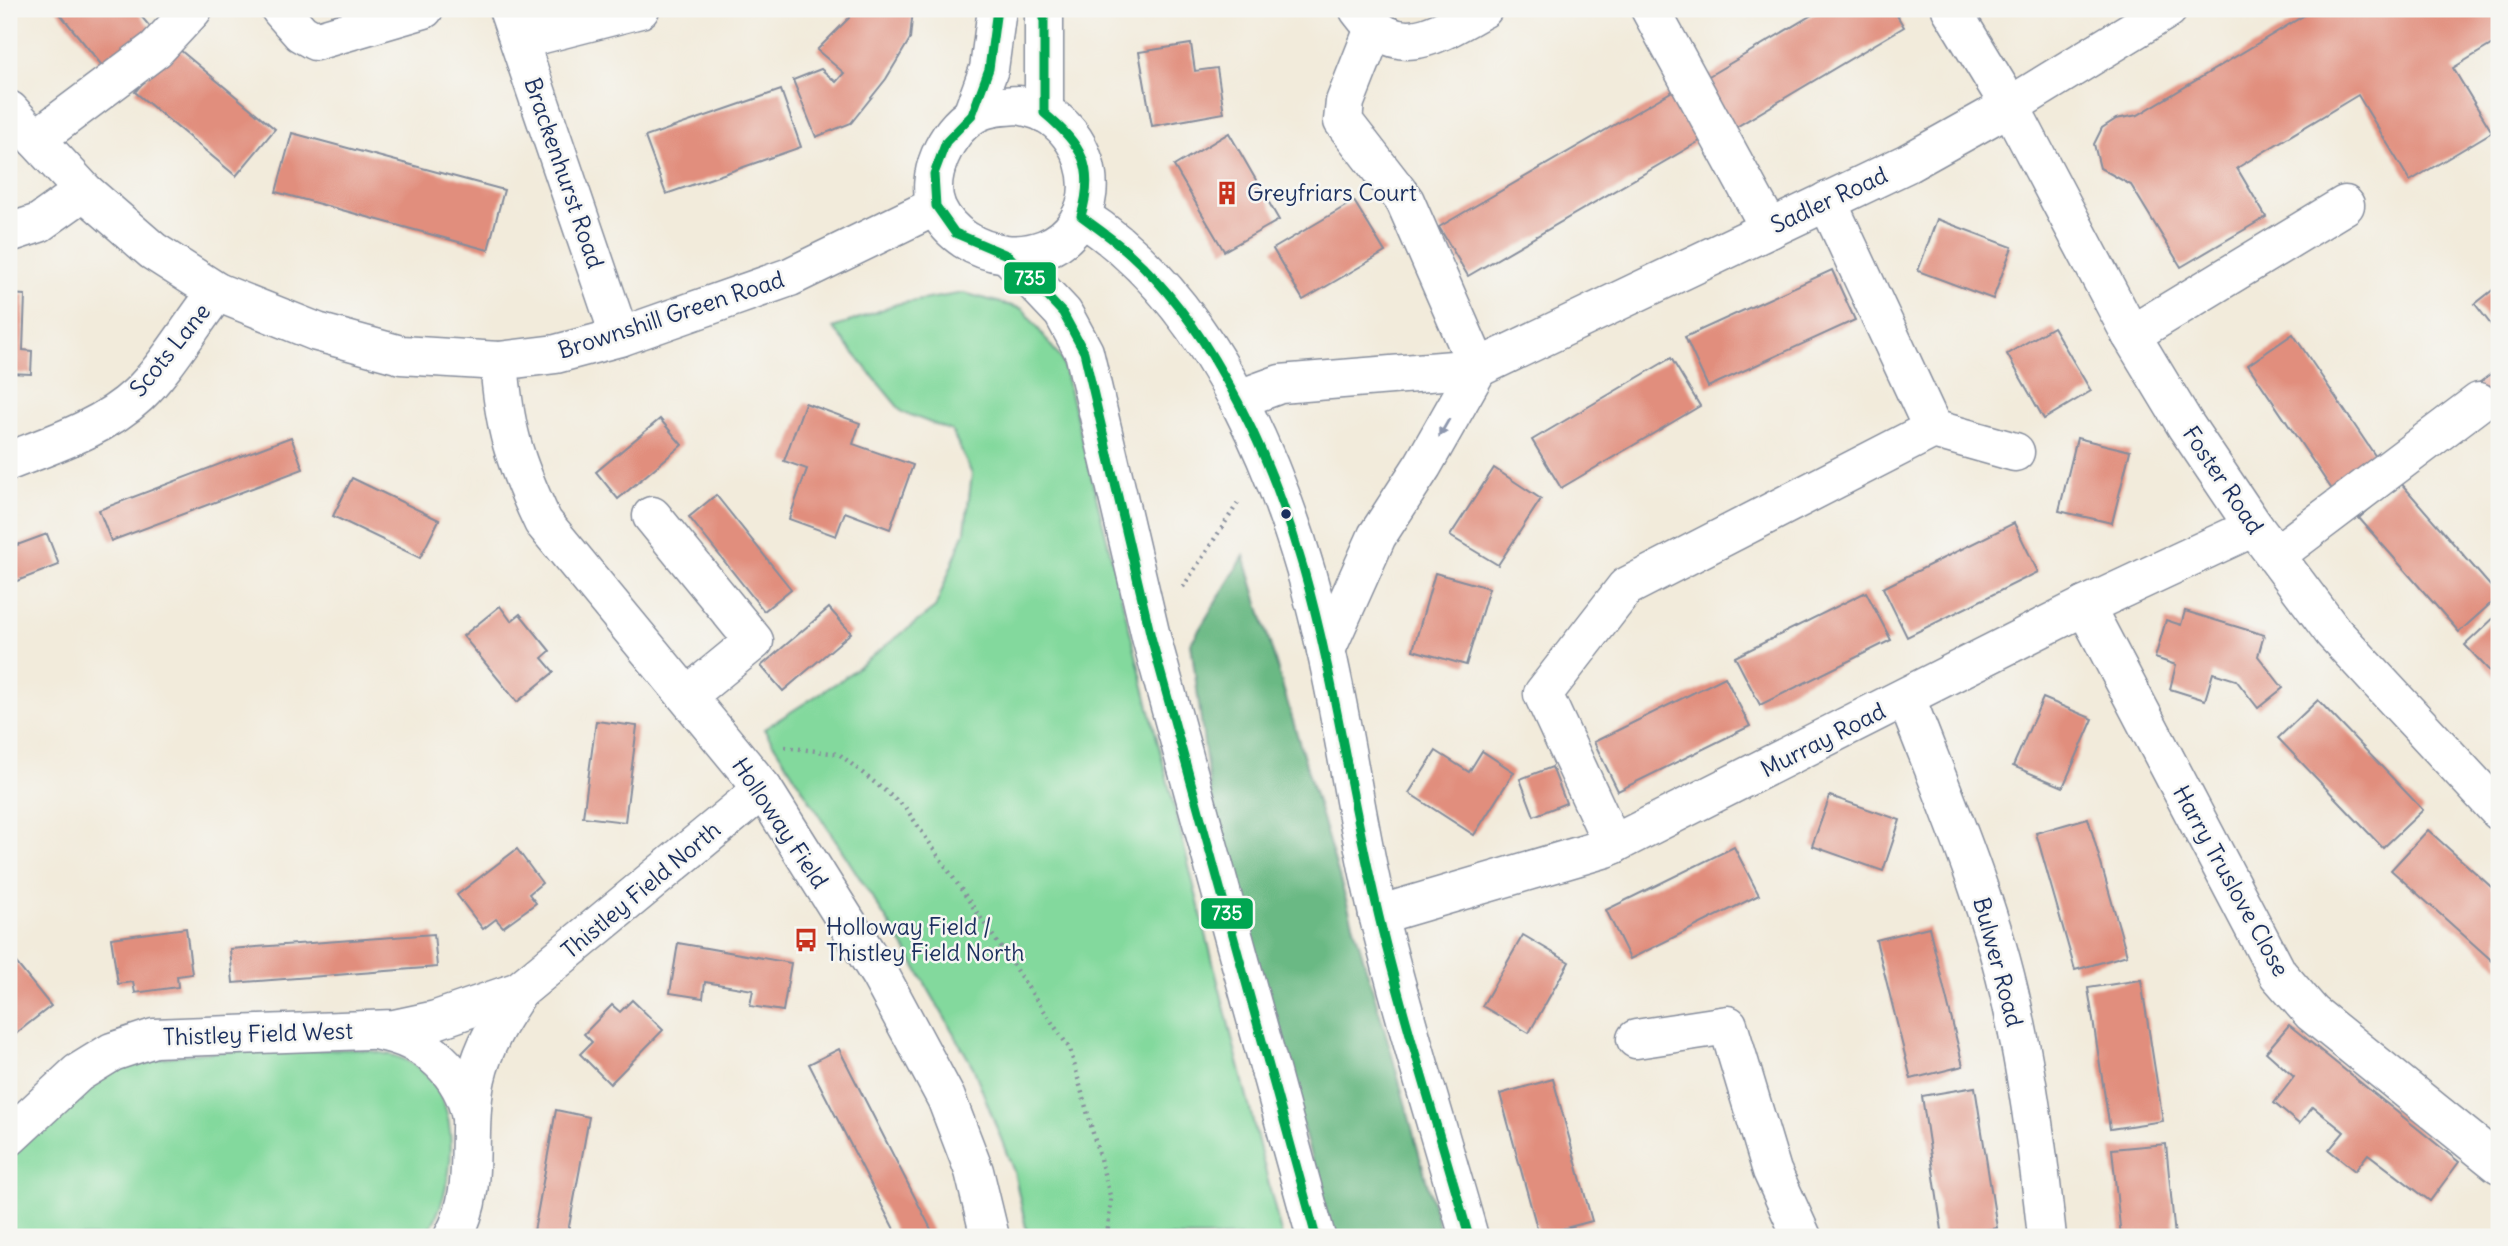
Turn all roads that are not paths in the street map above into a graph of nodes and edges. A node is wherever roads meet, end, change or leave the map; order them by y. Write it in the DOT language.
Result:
graph roads {
  1 [pos="193,9"];
  2 [pos="280,9"];
  3 [pos="424,9"];
  4 [pos="640,9"];
  5 [pos="997,9"];
  6 [pos="1044,9"];
  7 [pos="1483,9"];
  8 [pos="1650,9"];
  9 [pos="1951,9"];
  10 [pos="2168,9"];
  11 [pos="1367,18"];
  12 [pos="514,24"];
  13 [pos="2010,106"];
  14 [pos="9,110"];
  15 [pos="1044,113"];
  16 [pos="972,115"];
  17 [pos="36,139"];
  18 [pos="84,191"];
  19 [pos="1827,201"];
  20 [pos="2346,205"];
  21 [pos="936,206"];
  22 [pos="1082,216"];
  23 [pos="1770,229"];
  24 [pos="9,233"];
  25 [pos="1009,256"];
  26 [pos="217,292"];
  27 [pos="2131,335"];
  28 [pos="620,337"];
  29 [pos="499,361"];
  30 [pos="1478,368"];
  31 [pos="1239,399"];
  32 [pos="2479,402"];
  33 [pos="1933,429"];
  34 [pos="2015,453"];
  35 [pos="9,461"];
  36 [pos="652,516"];
  37 [pos="2265,541"];
  38 [pos="2085,606"];
  39 [pos="1326,650"];
  40 [pos="687,696"];
  41 [pos="1906,698"];
  42 [pos="763,789"];
  43 [pos="2499,811"];
  44 [pos="1613,845"];
  45 [pos="1378,915"];
  46 [pos="519,990"];
  47 [pos="372,1030"];
  48 [pos="1636,1039"];
  49 [pos="472,1120"];
  50 [pos="9,1137"];
  51 [pos="2499,1164"];
  52 [pos="453,1237"];
  53 [pos="990,1237"];
  54 [pos="1316,1237"];
  55 [pos="1469,1237"];
  56 [pos="1802,1237"];
  57 [pos="2047,1237"];
  1 -- 17 [label="street"];
  2 -- 3 [label="street"];
  4 -- 12 [label="street"];
  5 -- 16 [label="street"];
  6 -- 15 [label="street"];
  7 -- 11 [label="street"];
  8 -- 23 [label="street"];
  9 -- 13 [label="street, Foster Road"];
  10 -- 13 [label="street, Sadler Road"];
  11 -- 30 [label="street"];
  12 -- 28 [label="street, Brackenhurst Road"];
  13 -- 19 [label="street, Sadler Road"];
  13 -- 27 [label="street, Foster Road"];
  14 -- 17 [label="street, Brownshill Green Road"];
  15 -- 16 [label="street"];
  15 -- 22 [label="street"];
  16 -- 21 [label="street"];
  17 -- 18 [label="street, Brownshill Green Road"];
  18 -- 24 [label="street"];
  18 -- 26 [label="street, Brownshill Green Road"];
  19 -- 23 [label="street, Sadler Road"];
  19 -- 33 [label="street"];
  20 -- 27 [label="street"];
  21 -- 25 [label="street"];
  21 -- 28 [label="street, Brownshill Green Road"];
  22 -- 25 [label="street"];
  22 -- 31 [label="street"];
  23 -- 30 [label="street, Sadler Road"];
  25 -- 54 [label="street"];
  26 -- 29 [label="street, Brownshill Green Road"];
  26 -- 35 [label="street, Scots Lane"];
  27 -- 37 [label="street, Foster Road"];
  28 -- 29 [label="street, Brownshill Green Road"];
  29 -- 40 [label="street, Holloway Field"];
  30 -- 31 [label="street, Sadler Road"];
  30 -- 39 [label="street, one-way"];
  31 -- 39 [label="street"];
  32 -- 37 [label="street, Murray Road"];
  33 -- 34 [label="street"];
  33 -- 44 [label="street"];
  36 -- 40 [label="street"];
  37 -- 38 [label="street, Murray Road"];
  37 -- 43 [label="street, Foster Road"];
  38 -- 41 [label="street, Murray Road"];
  38 -- 51 [label="street, Harry Truslove Close"];
  39 -- 45 [label="street"];
  40 -- 42 [label="street, Holloway Field"];
  41 -- 44 [label="street, Murray Road"];
  41 -- 57 [label="street, Bulwer Road"];
  42 -- 46 [label="street, Thistley Field North"];
  42 -- 53 [label="street, Holloway Field"];
  44 -- 45 [label="street, Murray Road"];
  45 -- 55 [label="street"];
  46 -- 47 [label="street, Thistley Field West"];
  46 -- 49 [label="street"];
  47 -- 49 [label="street, Thistley Field West"];
  47 -- 50 [label="street, Thistley Field West"];
  48 -- 56 [label="street"];
  49 -- 52 [label="street"];
}
